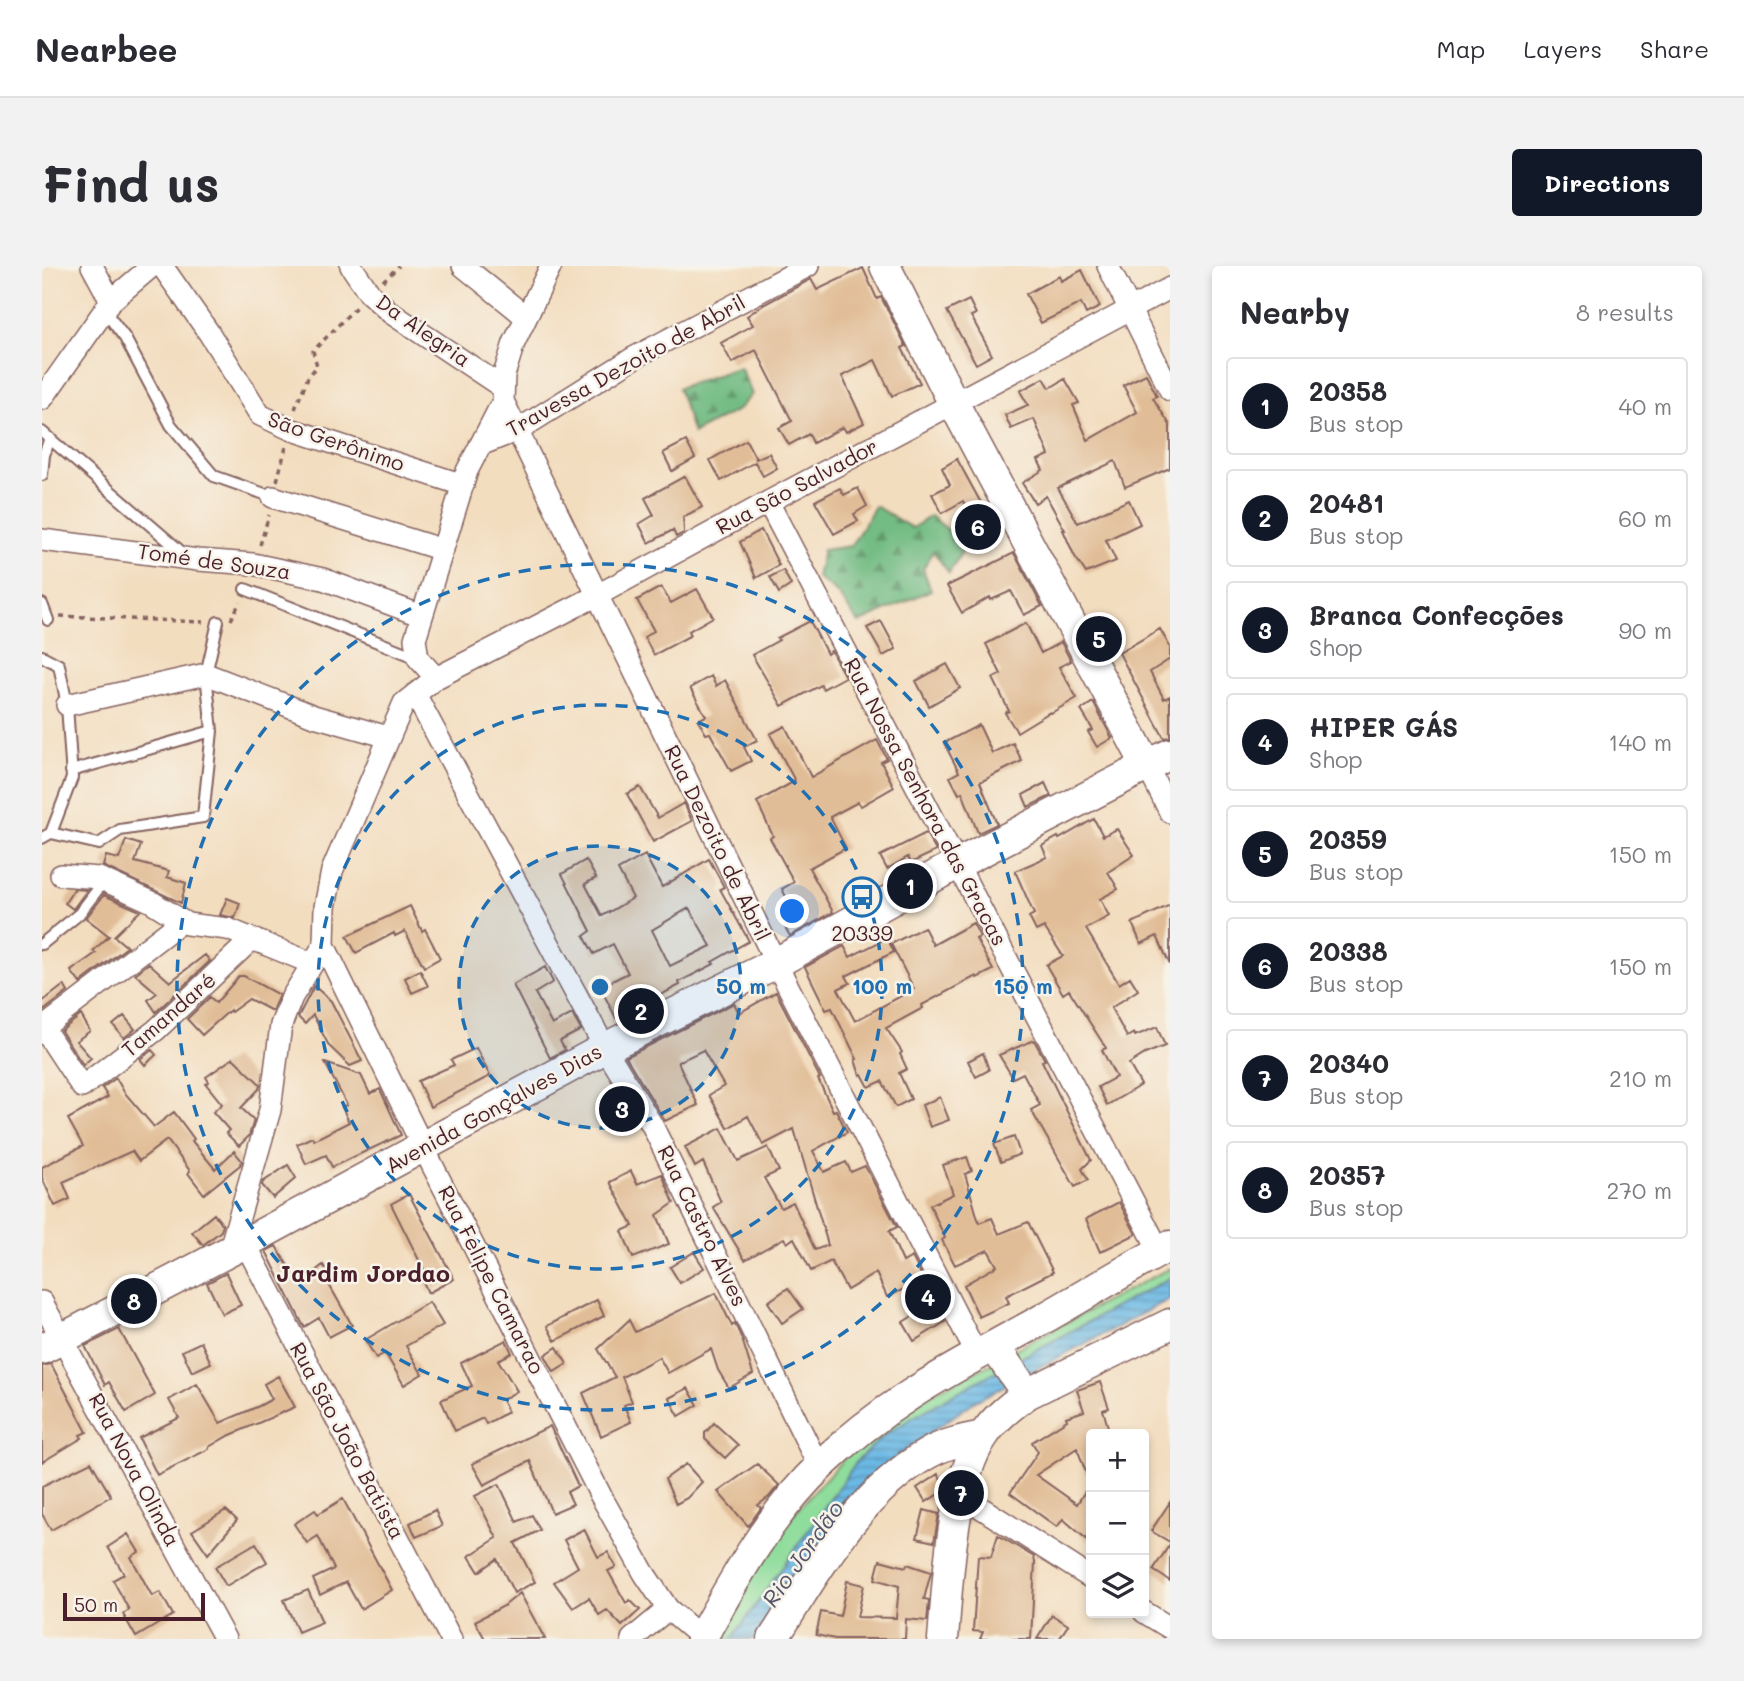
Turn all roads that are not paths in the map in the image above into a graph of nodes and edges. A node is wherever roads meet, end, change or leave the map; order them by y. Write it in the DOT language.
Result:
graph roads {
  1 [pos="92,266"];
  2 [pos="152,266"];
  3 [pos="162,266"];
  4 [pos="351,266"];
  5 [pos="463,266"];
  6 [pos="551,266"];
  7 [pos="808,266"];
  8 [pos="885,266"];
  9 [pos="1108,266"];
  10 [pos="1170,288"];
  11 [pos="108,306"];
  12 [pos="1131,309"];
  13 [pos="526,317"];
  14 [pos="1170,390"];
  15 [pos="503,394"];
  16 [pos="42,399"];
  17 [pos="954,404"];
  18 [pos="518,430"];
  19 [pos="46,435"];
  20 [pos="480,445"];
  21 [pos="42,475"];
  22 [pos="463,485"];
  23 [pos="273,497"];
  24 [pos="768,502"];
  25 [pos="42,540"];
  26 [pos="443,550"];
  27 [pos="190,559"];
  28 [pos="245,589"];
  29 [pos="596,596"];
  30 [pos="42,604"];
  31 [pos="422,616"];
  32 [pos="48,621"];
  33 [pos="218,622"];
  34 [pos="42,656"];
  35 [pos="418,658"];
  36 [pos="206,674"];
  37 [pos="425,686"];
  38 [pos="67,705"];
  39 [pos="212,731"];
  40 [pos="388,737"];
  41 [pos="1158,760"];
  42 [pos="71,771"];
  43 [pos="1170,812"];
  44 [pos="47,835"];
  45 [pos="957,864"];
  46 [pos="61,875"];
  47 [pos="105,880"];
  48 [pos="182,921"];
  49 [pos="252,939"];
  50 [pos="42,944"];
  51 [pos="324,945"];
  52 [pos="311,963"];
  53 [pos="776,963"];
  54 [pos="43,1027"];
  55 [pos="605,1048"];
  56 [pos="423,1147"];
  57 [pos="237,1248"];
  58 [pos="1165,1249"];
  59 [pos="42,1302"];
  60 [pos="1168,1327"];
  61 [pos="52,1343"];
  62 [pos="990,1351"];
  63 [pos="1025,1391"];
  64 [pos="983,1436"];
  65 [pos="819,1467"];
  66 [pos="961,1495"];
  67 [pos="1086,1575"];
  68 [pos="668,1609"];
  69 [pos="1149,1615"];
  70 [pos="1170,1628"];
  71 [pos="225,1639"];
  72 [pos="451,1639"];
  73 [pos="632,1639"];
  74 [pos="701,1639"];
  75 [pos="773,1639"];
  76 [pos="943,1639"];
  1 -- 11 [label="street"];
  2 -- 11 [label="street"];
  3 -- 22 [label="street, São Gerônimo"];
  4 -- 15 [label="street, Da Alegria"];
  5 -- 13 [label="street"];
  6 -- 13 [label="street"];
  7 -- 18 [label="street, Travessa Dezoito de Abril"];
  8 -- 17 [label="street"];
  9 -- 12 [label="street"];
  10 -- 12 [label="street, Rua São Salvador"];
  11 -- 16 [label="street"];
  11 -- 23 [label="lane"];
  12 -- 14 [label="street"];
  12 -- 17 [label="street, Rua São Salvador"];
  13 -- 15 [label="street"];
  15 -- 18 [label="street, Rua Dezoito de Abril"];
  15 -- 20 [label="street"];
  17 -- 24 [label="street, Rua São Salvador"];
  17 -- 41 [label="street"];
  18 -- 20 [label="street, Travessa Dezoito de Abril"];
  18 -- 29 [label="street, Rua Dezoito de Abril"];
  19 -- 21 [label="lane"];
  19 -- 27 [label="lane"];
  20 -- 22 [label="street"];
  22 -- 26 [label="street"];
  23 -- 26 [label="street"];
  24 -- 29 [label="street, Rua São Salvador"];
  24 -- 45 [label="street, Rua Nossa Senhora das Gracas"];
  25 -- 27 [label="street, Tomé de Souza"];
  26 -- 31 [label="street"];
  27 -- 31 [label="street, Tomé de Souza"];
  28 -- 35 [label="lane"];
  29 -- 37 [label="street, Rua São Salvador"];
  29 -- 53 [label="street, Rua Dezoito de Abril"];
  30 -- 32 [label="lane"];
  31 -- 35 [label="street"];
  33 -- 36 [label="lane"];
  34 -- 38 [label="lane"];
  35 -- 37 [label="street, Rua Castro Alves"];
  36 -- 38 [label="street"];
  36 -- 39 [label="lane"];
  36 -- 40 [label="street"];
  37 -- 40 [label="street"];
  37 -- 55 [label="street, Rua Castro Alves"];
  38 -- 42 [label="lane"];
  39 -- 42 [label="lane"];
  39 -- 44 [label="lane"];
  40 -- 51 [label="street"];
  41 -- 43 [label="street"];
  41 -- 45 [label="street, Avenida Gonçalves Dias"];
  42 -- 44 [label="lane"];
  45 -- 53 [label="street, Avenida Gonçalves Dias"];
  45 -- 58 [label="street, Rua Nossa Senhora das Gracas"];
  46 -- 47 [label="street"];
  47 -- 48 [label="street"];
  47 -- 50 [label="lane"];
  48 -- 49 [label="street"];
  48 -- 54 [label="street"];
  49 -- 52 [label="street"];
  49 -- 54 [label="street, Tamandaré"];
  51 -- 52 [label="street"];
  51 -- 56 [label="street, Rua Felipe Camarao"];
  52 -- 57 [label="street"];
  53 -- 55 [label="street, Avenida Gonçalves Dias"];
  53 -- 62 [label="street, Rua Dezoito de Abril"];
  55 -- 56 [label="street, Avenida Gonçalves Dias"];
  55 -- 65 [label="street, Rua Castro Alves"];
  56 -- 57 [label="street, Avenida Gonçalves Dias"];
  56 -- 68 [label="street, Rua Felipe Camarao"];
  57 -- 61 [label="street, Avenida Gonçalves Dias"];
  57 -- 72 [label="street, Rua São João Batista"];
  58 -- 62 [label="street"];
  59 -- 61 [label="street, Rua Nova Olinda"];
  60 -- 63 [label="street"];
  61 -- 71 [label="street, Rua Nova Olinda"];
  62 -- 63 [label="street"];
  62 -- 65 [label="street"];
  63 -- 64 [label="street"];
  64 -- 66 [label="street"];
  64 -- 75 [label="street"];
  65 -- 74 [label="street"];
  66 -- 67 [label="street"];
  66 -- 76 [label="street"];
  68 -- 73 [label="street"];
  68 -- 74 [label="street, Rua Felipe Camarao"];
  69 -- 70 [label="street"];
}
